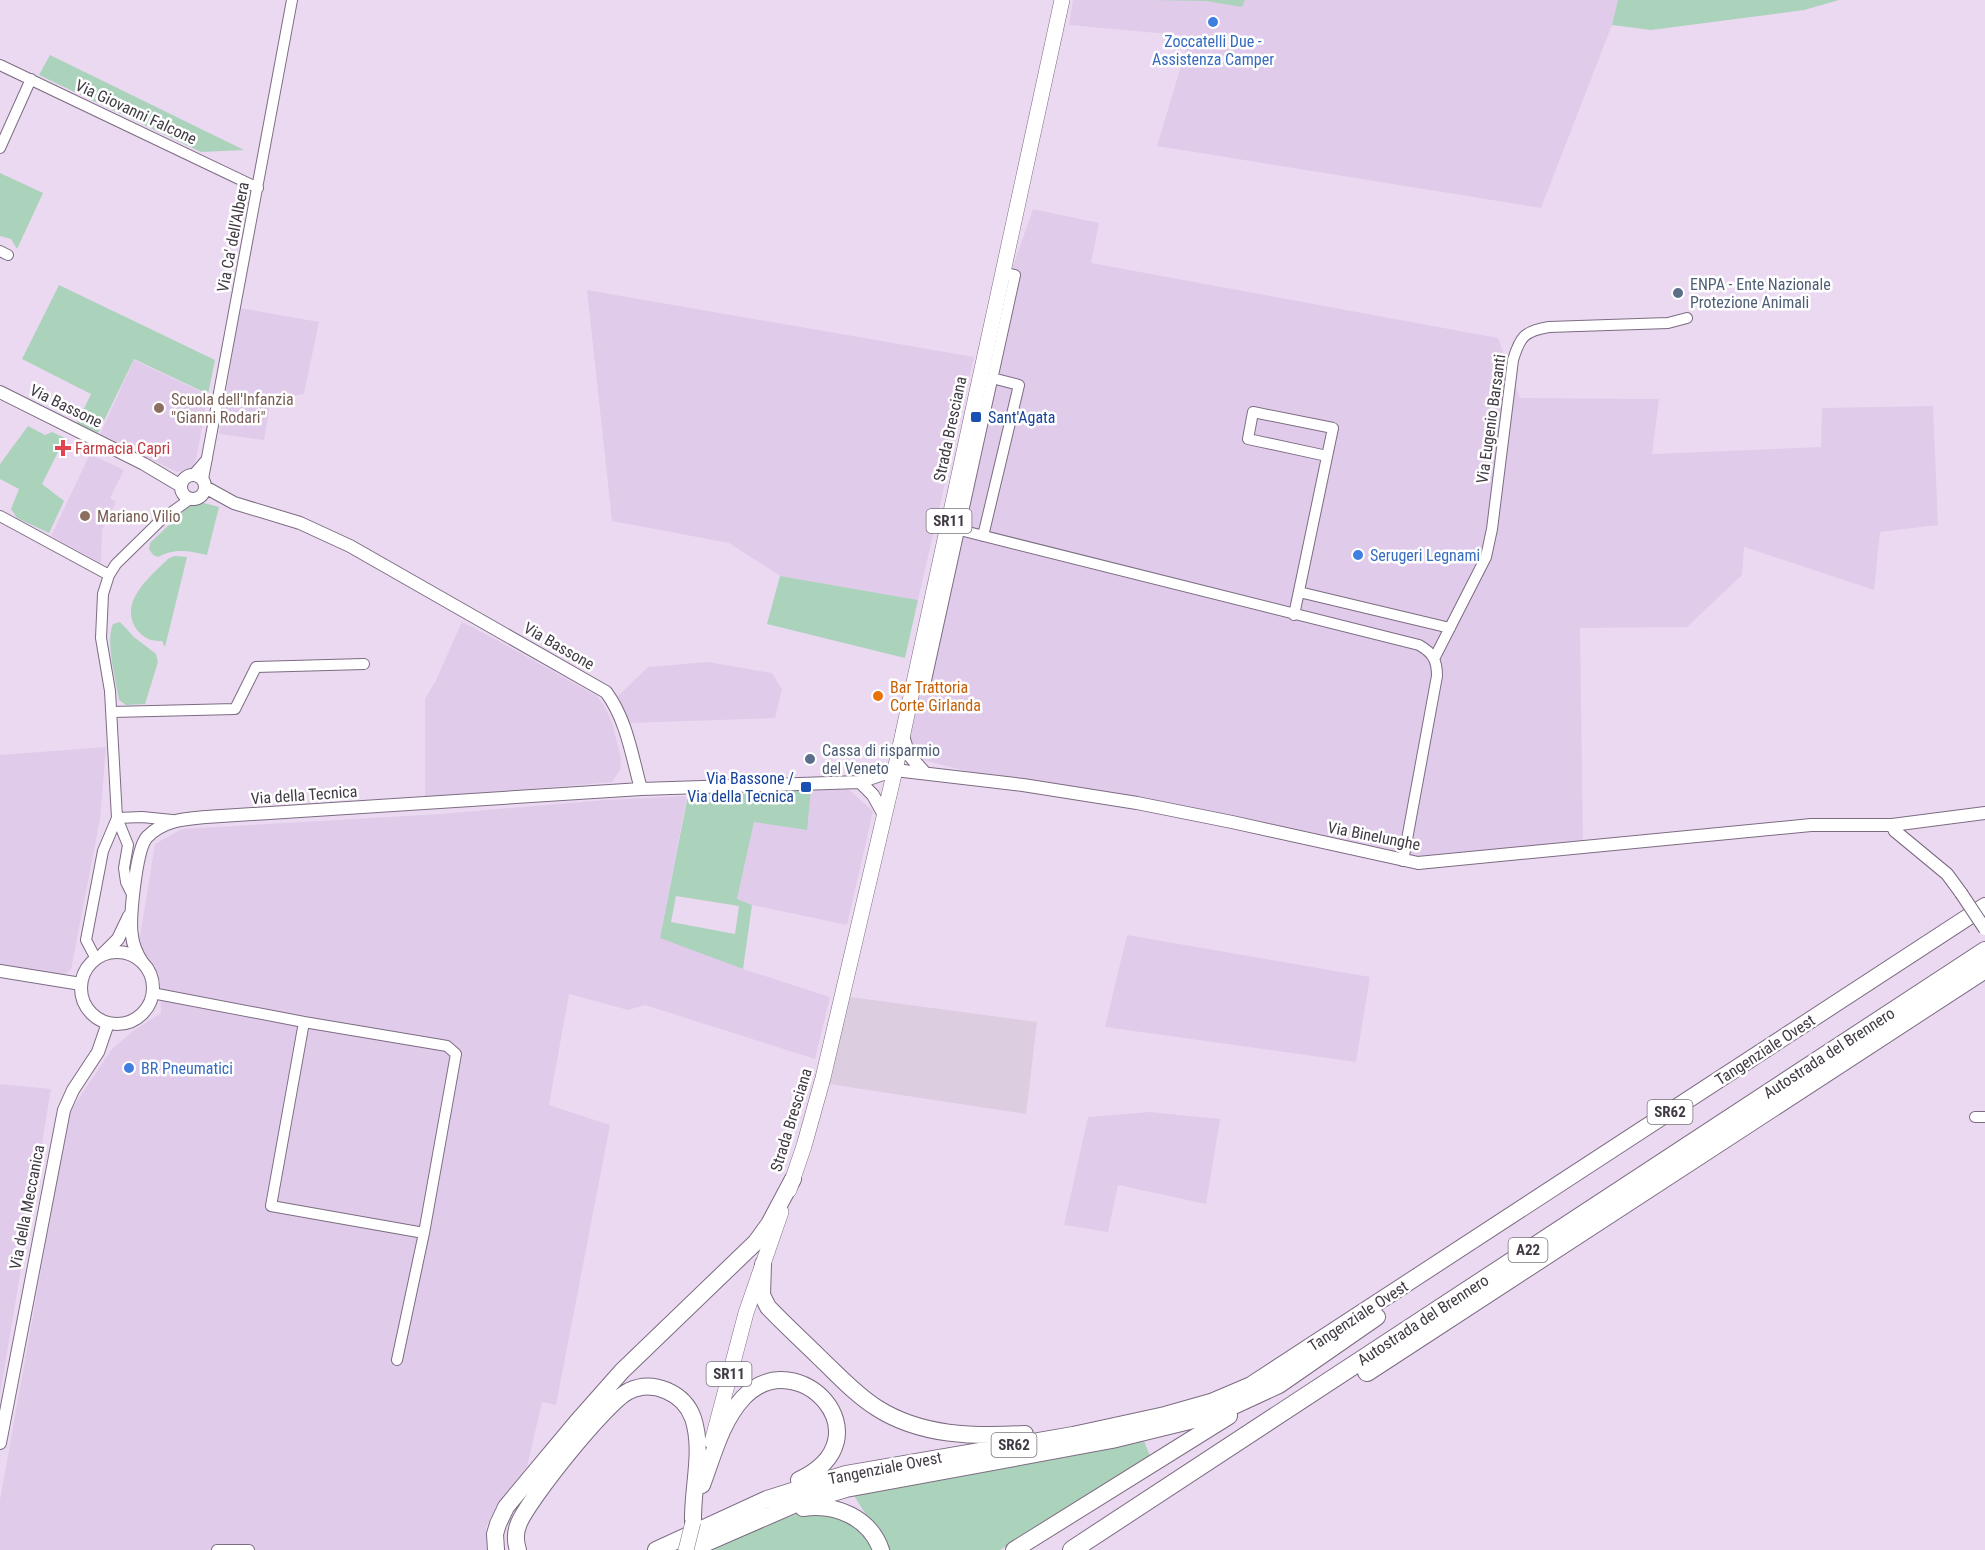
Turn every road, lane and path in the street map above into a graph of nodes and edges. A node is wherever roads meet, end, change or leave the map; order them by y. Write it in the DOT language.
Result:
graph roads {
  1 [pos="292,0"];
  2 [pos="1062,0"];
  3 [pos="0,64"];
  4 [pos="31,79"];
  5 [pos="0,148"];
  6 [pos="258,188"];
  7 [pos="1002,272"];
  8 [pos="1687,318"];
  9 [pos="992,378"];
  10 [pos="0,392"];
  11 [pos="1327,456"];
  12 [pos="192,487"];
  13 [pos="0,516"];
  14 [pos="953,528"];
  15 [pos="983,536"];
  16 [pos="109,575"];
  17 [pos="1299,592"];
  18 [pos="1294,615"];
  19 [pos="1450,628"];
  20 [pos="1435,657"];
  21 [pos="363,664"];
  22 [pos="112,712"];
  23 [pos="902,733"];
  24 [pos="895,770"];
  25 [pos="925,773"];
  26 [pos="860,782"];
  27 [pos="641,789"];
  28 [pos="1985,813"];
  29 [pos="884,814"];
  30 [pos="117,818"];
  31 [pos="172,820"];
  32 [pos="1892,825"];
  33 [pos="1402,861"];
  34 [pos="133,896"];
  35 [pos="1985,906"];
  36 [pos="131,912"];
  37 [pos="1985,918"];
  38 [pos="1985,929"];
  39 [pos="1985,951"];
  40 [pos="99,957"];
  41 [pos="142,962"];
  42 [pos="1985,969"];
  43 [pos="0,971"];
  44 [pos="81,984"];
  45 [pos="152,993"];
  46 [pos="304,1022"];
  47 [pos="108,1023"];
  48 [pos="793,1179"];
  49 [pos="424,1233"];
  50 [pos="763,1264"];
  51 [pos="398,1360"];
  52 [pos="1279,1385"];
  53 [pos="1073,1435"];
  54 [pos="0,1443"];
  55 [pos="699,1481"];
  56 [pos="733,1515"];
  57 [pos="693,1522"];
  58 [pos="687,1547"];
  59 [pos="217,1550"];
  60 [pos="249,1550"];
  61 [pos="496,1550"];
  62 [pos="518,1550"];
  63 [pos="639,1550"];
  64 [pos="656,1550"];
  65 [pos="881,1550"];
  66 [pos="1014,1550"];
  67 [pos="1072,1550"];
  68 [pos="1094,1550"];
  1 -- 6 [label="street, Via Ca' dell'Albera"];
  2 -- 7 [label="main road, Strada Bresciana / SR11"];
  3 -- 4 [label="street, Via Giovanni Falcone"];
  4 -- 5 [label="street"];
  4 -- 6 [label="street, Via Giovanni Falcone"];
  6 -- 12 [label="street, Via Ca' dell'Albera"];
  7 -- 9 [label="street, Strada Bresciana"];
  7 -- 14 [label="main road, Strada Bresciana / SR11"];
  8 -- 19 [label="street, Via Eugenio Barsanti"];
  9 -- 14 [label="street, Strada Bresciana"];
  9 -- 15 [label="street, Strada Bresciana"];
  10 -- 12 [label="street, Via Bassone"];
  11 -- 11 [label="street"];
  11 -- 17 [label="street"];
  12 -- 16 [label="street"];
  12 -- 27 [label="street, Via Bassone"];
  13 -- 16 [label="street"];
  14 -- 15 [label="street"];
  14 -- 23 [label="main road, Strada Bresciana / SR11"];
  15 -- 18 [label="street"];
  16 -- 22 [label="street"];
  17 -- 18 [label="street"];
  17 -- 19 [label="street"];
  18 -- 20 [label="street"];
  19 -- 20 [label="street, Via Eugenio Barsanti"];
  20 -- 33 [label="street, Via Eugenio Barsanti"];
  21 -- 22 [label="street"];
  22 -- 30 [label="street"];
  23 -- 24 [label="main road, Strada Bresciana / SR11"];
  23 -- 25 [label="street"];
  24 -- 25 [label="street, Via Binelunghe"];
  24 -- 26 [label="street"];
  24 -- 29 [label="main road, Strada Bresciana / SR11"];
  25 -- 33 [label="street, Via Binelunghe"];
  26 -- 27 [label="street"];
  26 -- 29 [label="street"];
  27 -- 31 [label="street, Via della Tecnica"];
  28 -- 32 [label="street, Via Binelunghe"];
  29 -- 48 [label="main road, Strada Bresciana / SR11"];
  30 -- 31 [label="street, Via della Tecnica"];
  30 -- 34 [label="street"];
  30 -- 40 [label="street"];
  31 -- 34 [label="street"];
  32 -- 33 [label="street, Via Binelunghe"];
  32 -- 38 [label="street, bridge"];
  34 -- 36 [label="street"];
  35 -- 53 [label="highway, Tangenziale Ovest / SR62"];
  36 -- 40 [label="street"];
  36 -- 41 [label="street"];
  37 -- 52 [label="highway, Tangenziale Ovest / SR62"];
  39 -- 67 [label="highway, Autostrada del Brennero / A22"];
  40 -- 41 [label="street"];
  40 -- 44 [label="street"];
  41 -- 45 [label="street"];
  42 -- 68 [label="highway, Autostrada del Brennero / A22"];
  43 -- 44 [label="street"];
  44 -- 47 [label="street"];
  45 -- 46 [label="street"];
  45 -- 47 [label="street"];
  46 -- 49 [label="street"];
  46 -- 49 [label="street"];
  47 -- 54 [label="street, Via della Meccanica"];
  48 -- 50 [label="main road, Strada Bresciana / SR11"];
  48 -- 61 [label="highway"];
  49 -- 51 [label="street"];
  50 -- 53 [label="highway"];
  50 -- 55 [label="main road, Strada Bresciana / SR11"];
  52 -- 58 [label="highway, Tangenziale Ovest / SR62"];
  52 -- 66 [label="highway"];
  53 -- 56 [label="highway, Tangenziale Ovest / SR62"];
  55 -- 56 [label="highway"];
  55 -- 57 [label="highway"];
  55 -- 62 [label="highway"];
  56 -- 58 [label="highway, Tangenziale Ovest / SR62"];
  57 -- 58 [label="main road, bridge"];
  58 -- 63 [label="highway"];
  58 -- 64 [label="highway, Tangenziale Ovest / SR62"];
  58 -- 65 [label="highway"];
  59 -- 60 [label="street"];
}
